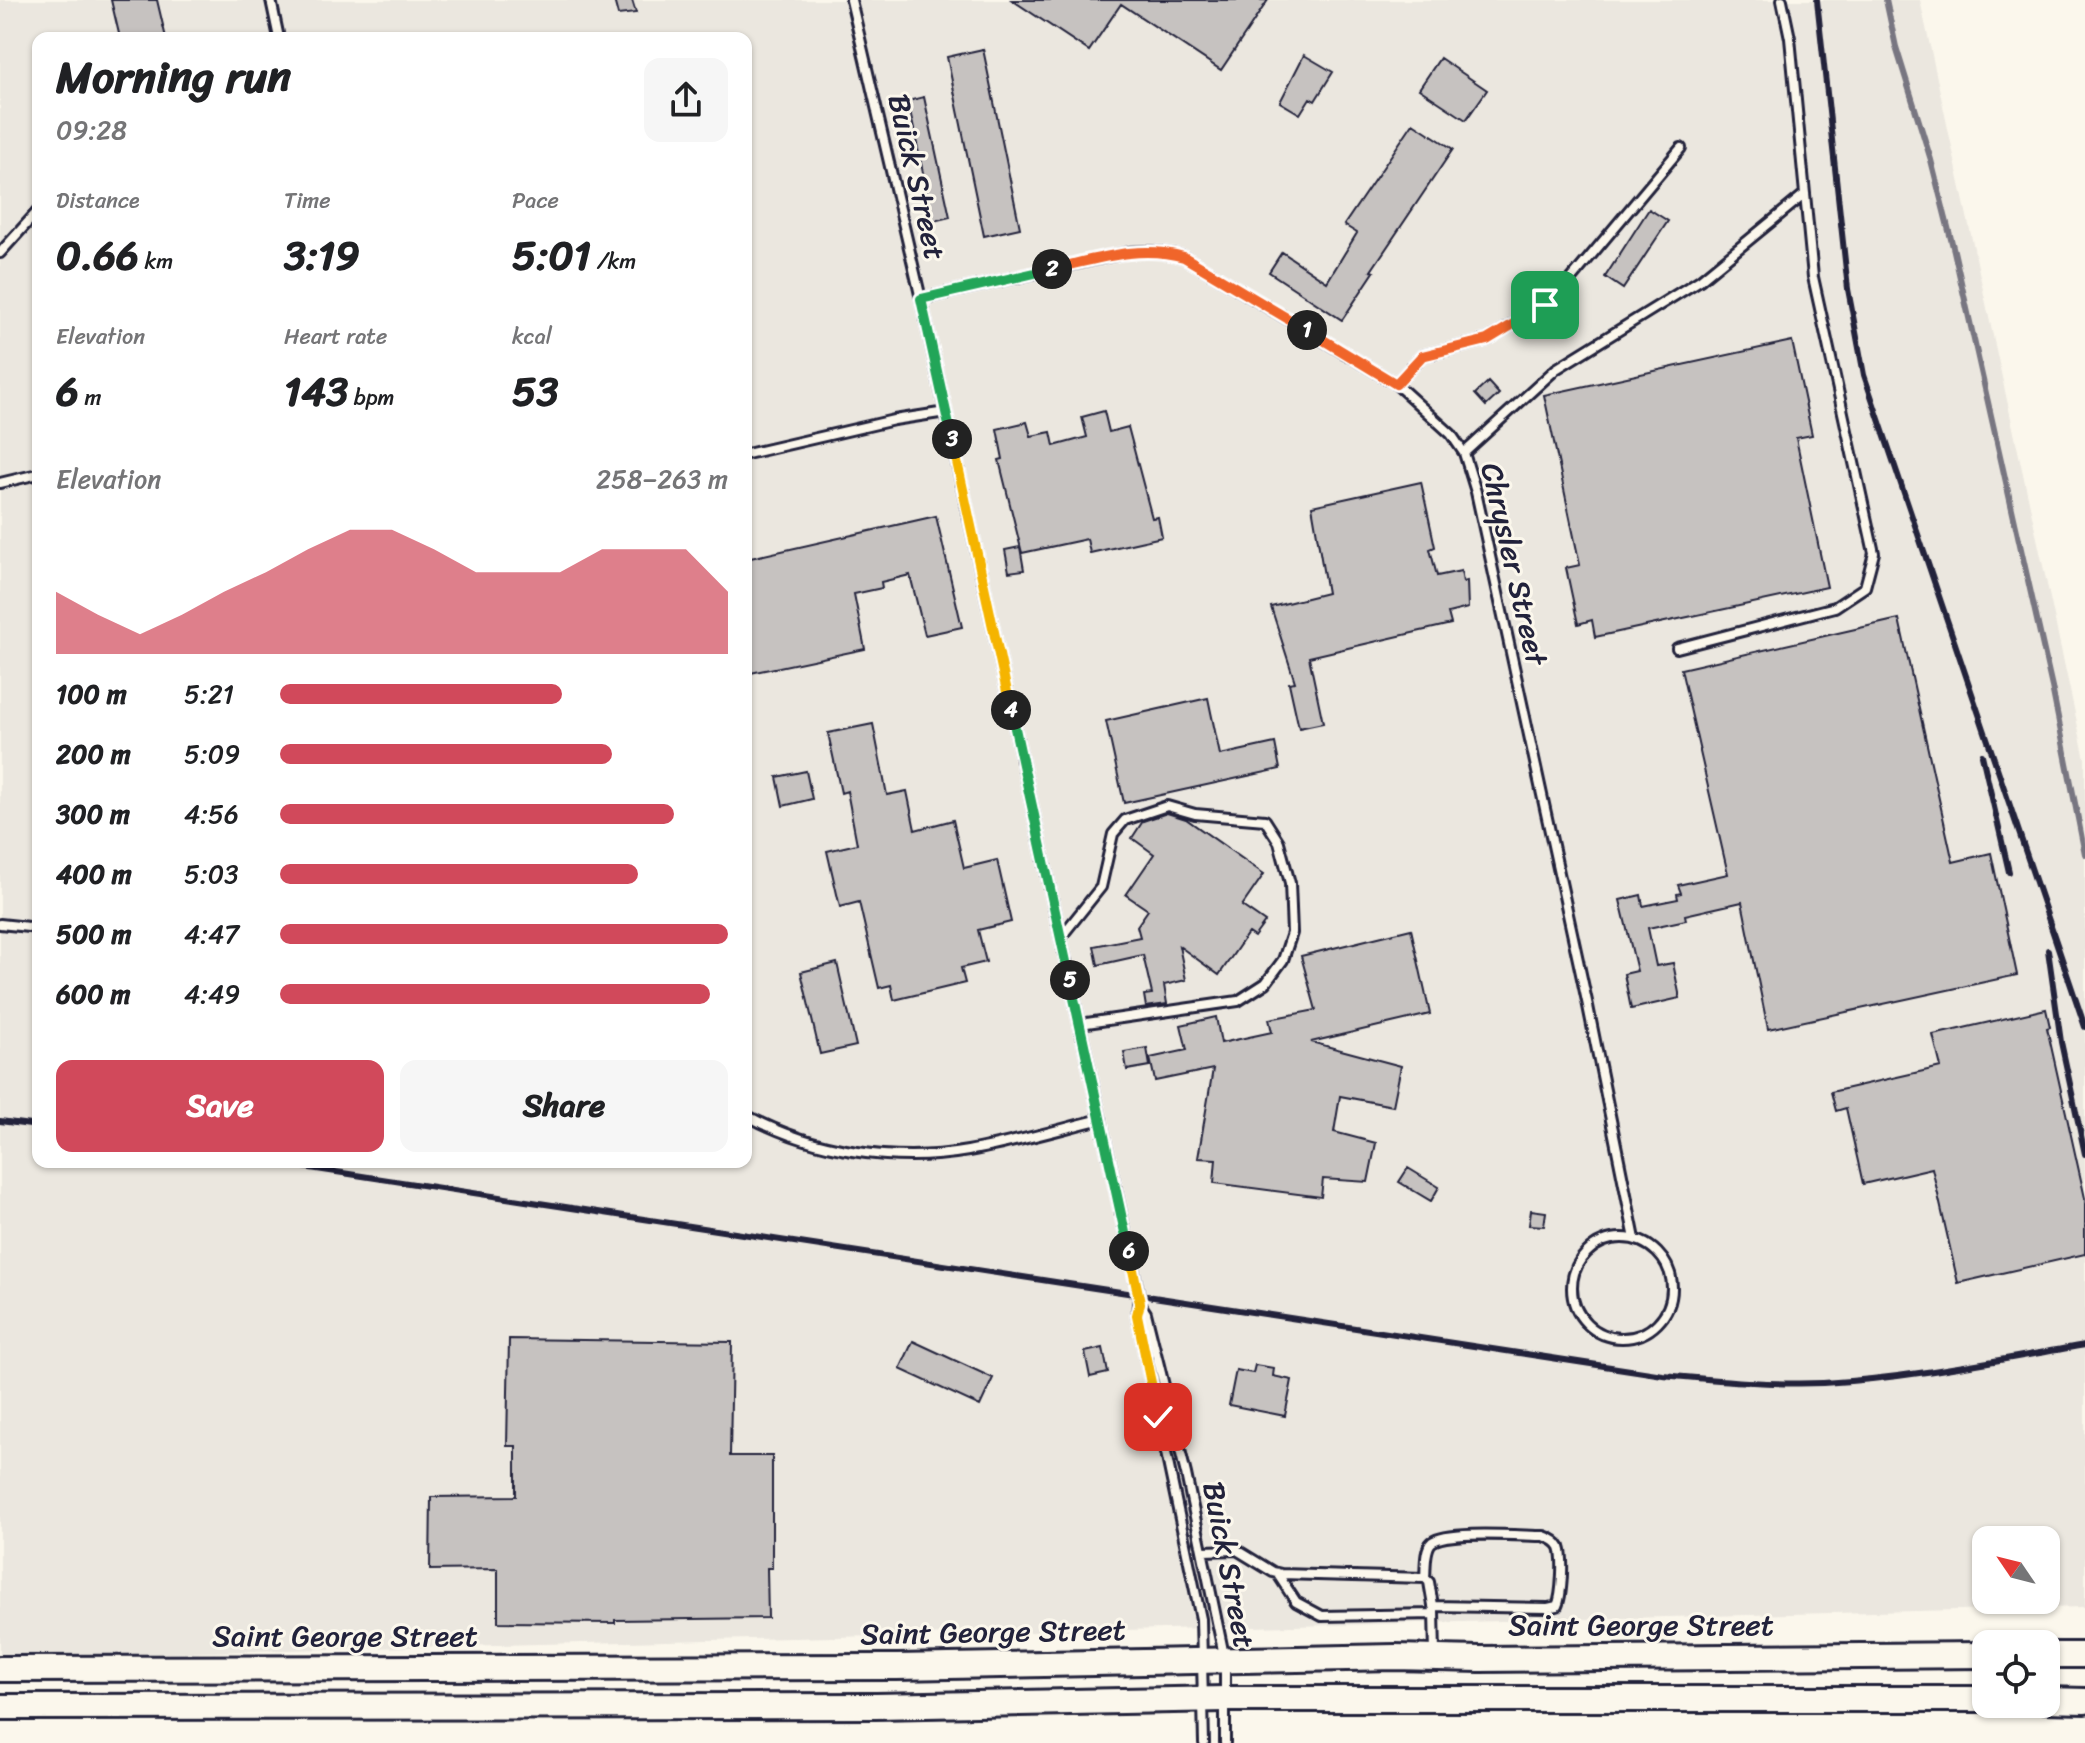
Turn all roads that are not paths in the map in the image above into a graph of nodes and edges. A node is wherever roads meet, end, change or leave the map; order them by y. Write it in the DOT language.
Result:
graph roads {
  1 [pos="271,0"];
  2 [pos="851,0"];
  3 [pos="1782,0"];
  4 [pos="278,32"];
  5 [pos="1681,148"];
  6 [pos="1805,194"];
  7 [pos="32,218"];
  8 [pos="0,253"];
  9 [pos="921,299"];
  10 [pos="1396,384"];
  11 [pos="946,412"];
  12 [pos="752,453"];
  13 [pos="1464,453"];
  14 [pos="32,475"];
  15 [pos="0,483"];
  16 [pos="1677,648"];
  17 [pos="0,924"];
  18 [pos="32,927"];
  19 [pos="1061,937"];
  20 [pos="1080,1024"];
  21 [pos="752,1118"];
  22 [pos="1101,1119"];
  23 [pos="1635,1239"];
  24 [pos="1140,1303"];
  25 [pos="1203,1551"];
  26 [pos="1277,1573"];
  27 [pos="1425,1578"];
  28 [pos="1434,1610"];
  29 [pos="1972,1655"];
  30 [pos="2060,1655"];
  31 [pos="2085,1655"];
  32 [pos="1435,1657"];
  33 [pos="1214,1661"];
  34 [pos="0,1669"];
  35 [pos="1215,1699"];
  36 [pos="1972,1699"];
  37 [pos="2060,1700"];
  38 [pos="2085,1701"];
  39 [pos="0,1707"];
  40 [pos="1204,1743"];
  41 [pos="1225,1743"];
  1 -- 4 [label="lane"];
  2 -- 9 [label="lane, Buick Street"];
  3 -- 6 [label="lane"];
  5 -- 10 [label="lane"];
  6 -- 13 [label="lane"];
  6 -- 16 [label="lane"];
  7 -- 8 [label="lane"];
  9 -- 10 [label="lane, Chrysler Street"];
  9 -- 11 [label="lane, Buick Street"];
  10 -- 13 [label="lane, Chrysler Street"];
  11 -- 12 [label="lane"];
  11 -- 19 [label="lane, Buick Street"];
  13 -- 23 [label="lane, Chrysler Street"];
  14 -- 15 [label="lane"];
  17 -- 18 [label="lane"];
  19 -- 20 [label="lane, Buick Street"];
  19 -- 20 [label="lane"];
  20 -- 22 [label="lane, Buick Street"];
  21 -- 22 [label="lane"];
  22 -- 24 [label="lane, Buick Street"];
  23 -- 23 [label="lane"];
  24 -- 25 [label="lane, Buick Street"];
  24 -- 33 [label="lane, Buick Street"];
  25 -- 26 [label="lane"];
  25 -- 33 [label="lane, Buick Street"];
  26 -- 27 [label="lane"];
  26 -- 28 [label="lane"];
  27 -- 28 [label="lane"];
  27 -- 28 [label="lane"];
  28 -- 32 [label="lane"];
  29 -- 32 [label="main road, Saint George Street"];
  30 -- 31 [label="main road"];
  32 -- 33 [label="main road, Saint George Street"];
  33 -- 34 [label="main road, Saint George Street"];
  33 -- 35 [label="lane, Buick Street"];
  33 -- 35 [label="lane, Buick Street"];
  35 -- 36 [label="main road"];
  35 -- 39 [label="main road"];
  35 -- 40 [label="lane"];
  35 -- 41 [label="lane"];
  37 -- 38 [label="main road"];
}
